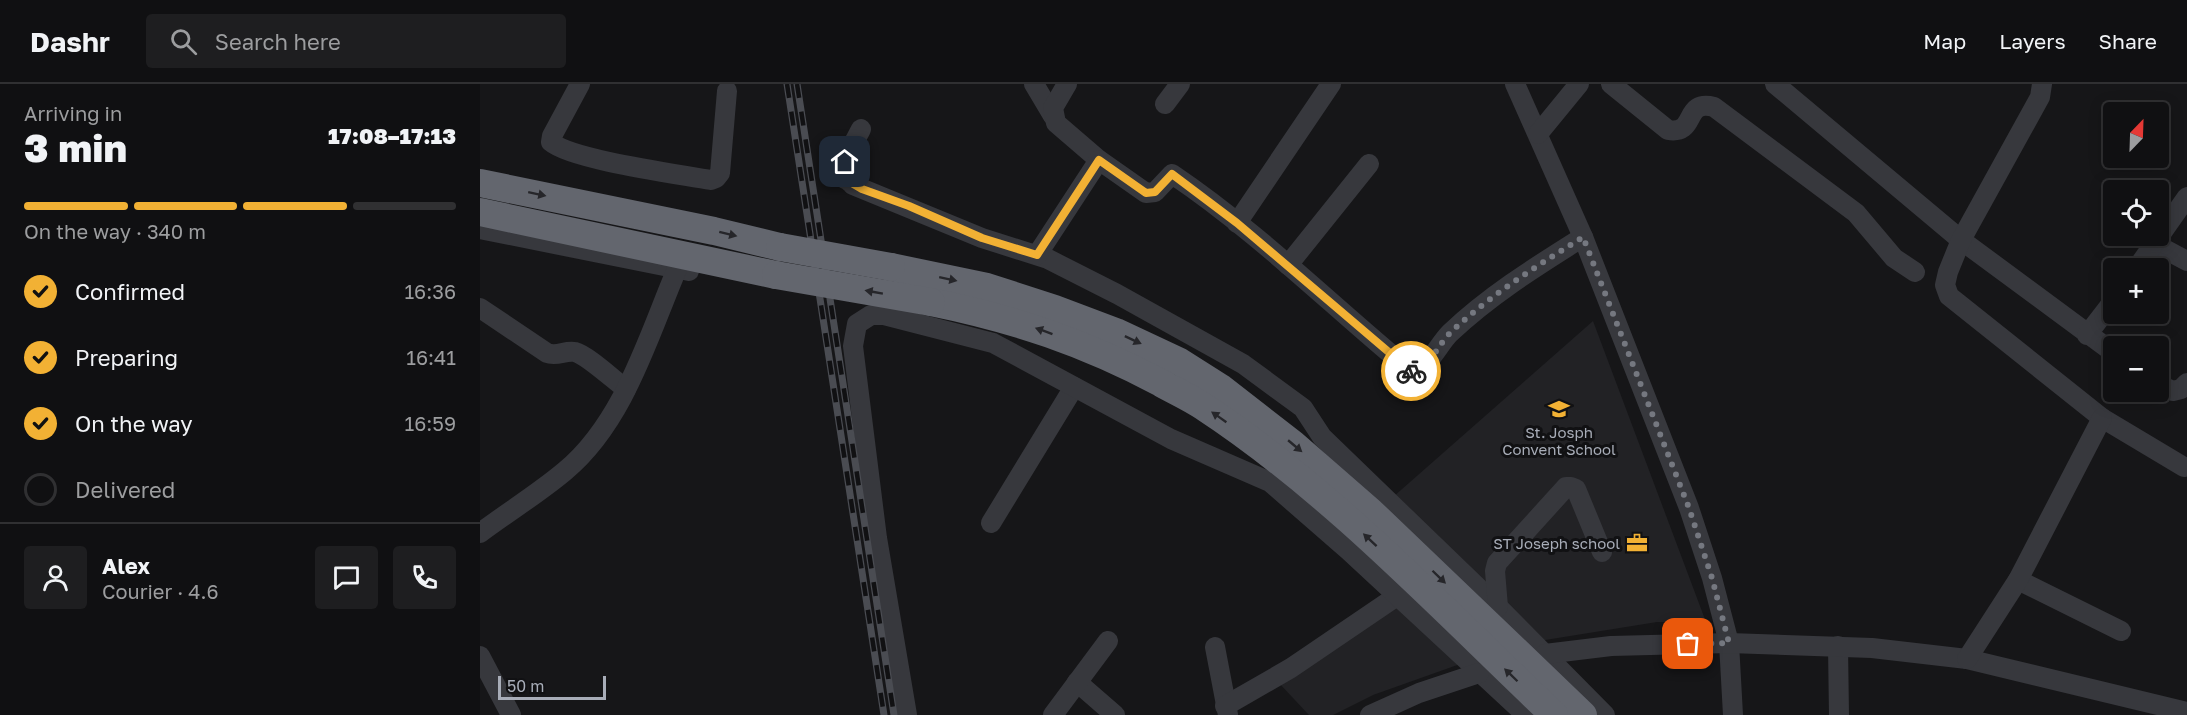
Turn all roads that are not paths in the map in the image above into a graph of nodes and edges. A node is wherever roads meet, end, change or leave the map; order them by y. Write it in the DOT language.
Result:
graph roads {
  1 [pos="580,84"];
  2 [pos="1034,84"];
  3 [pos="1067,84"];
  4 [pos="1180,84"];
  5 [pos="1331,84"];
  6 [pos="1515,84"];
  7 [pos="1579,84"];
  8 [pos="1611,84"];
  9 [pos="1774,84"];
  10 [pos="2042,84"];
  11 [pos="727,91"];
  12 [pos="1166,104"];
  13 [pos="1053,116"];
  14 [pos="861,129"];
  15 [pos="1538,134"];
  16 [pos="1099,160"];
  17 [pos="1369,164"];
  18 [pos="480,183"];
  19 [pos="2187,197"];
  20 [pos="480,212"];
  21 [pos="1237,223"];
  22 [pos="2169,223"];
  23 [pos="480,229"];
  24 [pos="1583,237"];
  25 [pos="1960,240"];
  26 [pos="2159,246"];
  27 [pos="1037,255"];
  28 [pos="2187,261"];
  29 [pos="1288,265"];
  30 [pos="677,269"];
  31 [pos="1915,272"];
  32 [pos="773,281"];
  33 [pos="480,308"];
  34 [pos="2103,314"];
  35 [pos="2087,335"];
  36 [pos="2103,346"];
  37 [pos="1074,387"];
  38 [pos="626,389"];
  39 [pos="2102,418"];
  40 [pos="2184,467"];
  41 [pos="992,523"];
  42 [pos="480,533"];
  43 [pos="1602,552"];
  44 [pos="2018,580"];
  45 [pos="1397,596"];
  46 [pos="1498,607"];
  47 [pos="2121,632"];
  48 [pos="1107,641"];
  49 [pos="1729,643"];
  50 [pos="1838,646"];
  51 [pos="1215,647"];
  52 [pos="1545,654"];
  53 [pos="480,656"];
  54 [pos="1966,659"];
  55 [pos="1479,673"];
  56 [pos="1077,682"];
  57 [pos="1227,711"];
  58 [pos="2187,712"];
  59 [pos="511,715"];
  60 [pos="907,715"];
  61 [pos="1053,715"];
  62 [pos="1115,715"];
  63 [pos="1370,715"];
  64 [pos="1526,715"];
  65 [pos="1554,715"];
  66 [pos="1582,715"];
  67 [pos="1605,715"];
  68 [pos="1733,715"];
  69 [pos="1839,715"];
  1 -- 11 [label="street"];
  2 -- 13 [label="street"];
  3 -- 13 [label="street"];
  4 -- 12 [label="street"];
  5 -- 21 [label="street"];
  6 -- 15 [label="street"];
  7 -- 15 [label="street"];
  8 -- 31 [label="street"];
  9 -- 25 [label="street"];
  10 -- 25 [label="street"];
  13 -- 16 [label="street"];
  14 -- 27 [label="street"];
  15 -- 24 [label="street"];
  16 -- 21 [label="street"];
  16 -- 27 [label="street"];
  17 -- 29 [label="street"];
  18 -- 66 [label="highway, one-way, bridge"];
  19 -- 22 [label="street"];
  20 -- 32 [label="highway"];
  21 -- 29 [label="street"];
  23 -- 30 [label="street"];
  24 -- 29 [label="street"];
  24 -- 49 [label="street"];
  25 -- 35 [label="street"];
  25 -- 39 [label="street"];
  26 -- 28 [label="street"];
  27 -- 46 [label="street"];
  30 -- 32 [label="street"];
  30 -- 38 [label="street"];
  65 -- 32 [label="highway, one-way, bridge"];
  33 -- 38 [label="street"];
  34 -- 35 [label="street"];
  35 -- 36 [label="street"];
  37 -- 41 [label="street"];
  37 -- 45 [label="street"];
  37 -- 60 [label="street"];
  38 -- 42 [label="street"];
  39 -- 40 [label="street"];
  39 -- 44 [label="street"];
  43 -- 46 [label="street"];
  44 -- 47 [label="street"];
  44 -- 54 [label="street"];
  45 -- 55 [label="street"];
  45 -- 57 [label="street"];
  46 -- 52 [label="street"];
  48 -- 56 [label="street"];
  49 -- 50 [label="street"];
  49 -- 52 [label="street"];
  49 -- 68 [label="street"];
  50 -- 54 [label="street"];
  50 -- 69 [label="street"];
  51 -- 57 [label="street"];
  52 -- 67 [label="street"];
  53 -- 59 [label="street"];
  54 -- 58 [label="street"];
  55 -- 63 [label="street"];
  55 -- 64 [label="street"];
  56 -- 61 [label="street"];
  56 -- 62 [label="street"];
}
